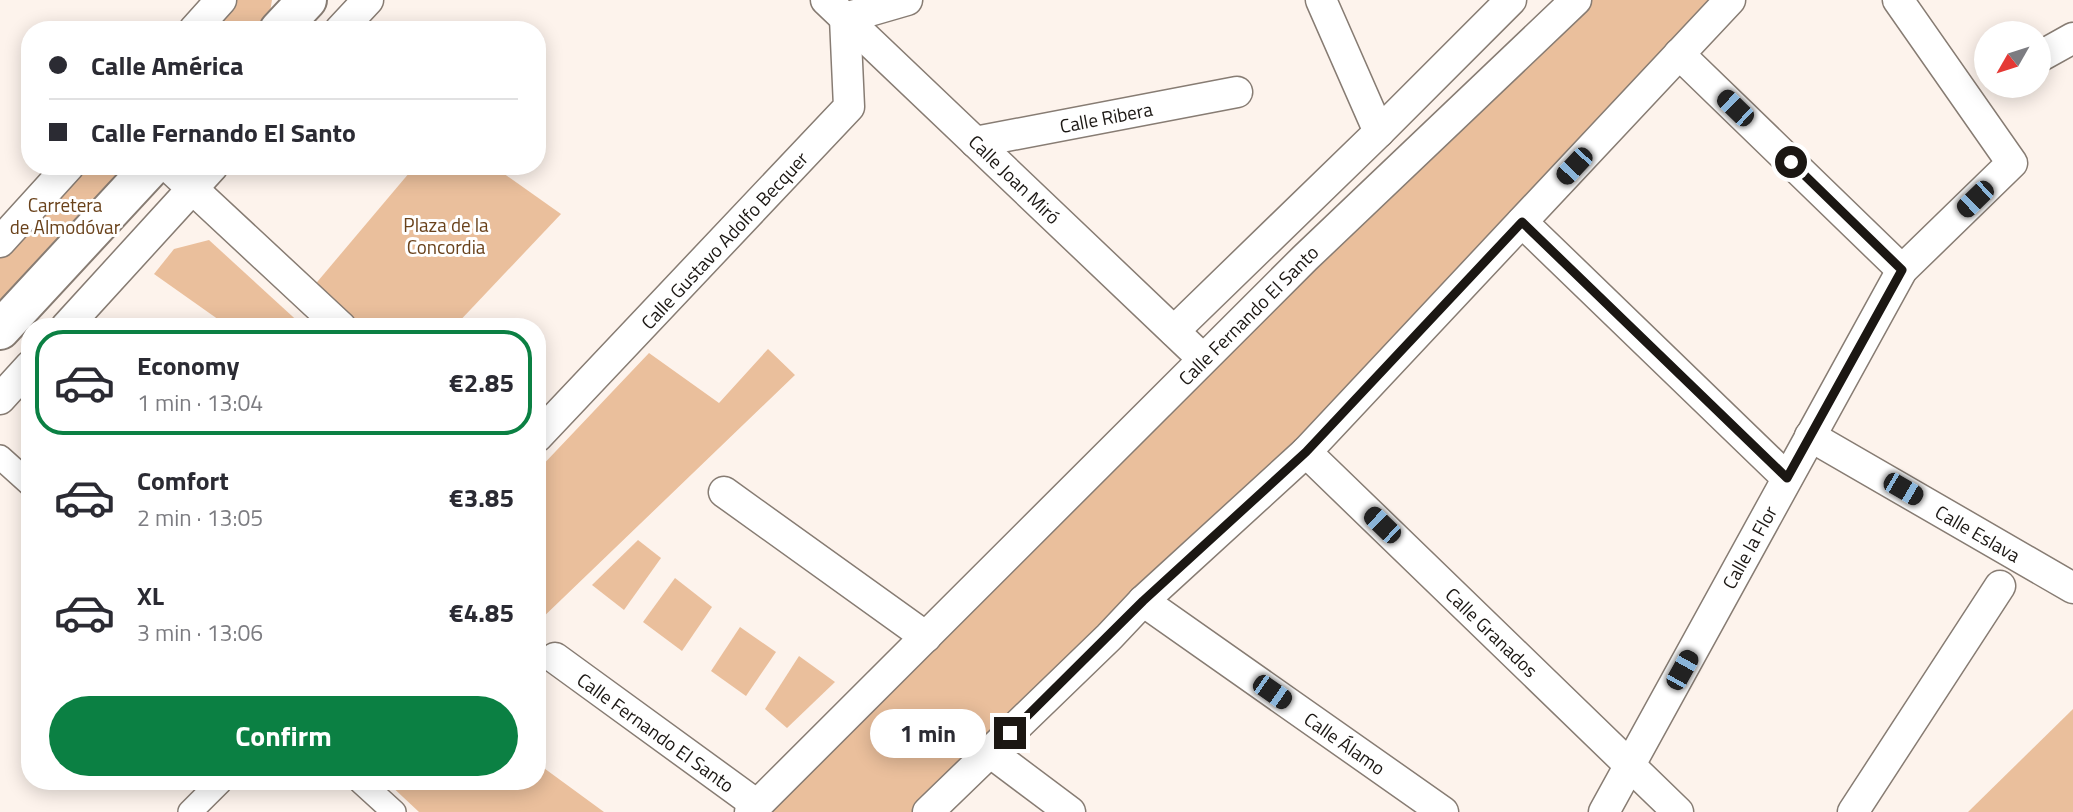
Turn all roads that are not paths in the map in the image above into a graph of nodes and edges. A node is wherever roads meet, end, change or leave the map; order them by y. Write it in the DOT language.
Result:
graph roads {
  1 [pos="221,0"];
  2 [pos="272,0"];
  3 [pos="307,0"];
  4 [pos="368,0"];
  5 [pos="907,0"];
  6 [pos="1321,0"];
  7 [pos="1511,0"];
  8 [pos="1576,0"];
  9 [pos="1730,0"];
  10 [pos="1898,0"];
  11 [pos="836,9"];
  12 [pos="202,21"];
  13 [pos="268,21"];
  14 [pos="287,21"];
  15 [pos="348,21"];
  16 [pos="2073,38"];
  17 [pos="2051,50"];
  18 [pos="1679,54"];
  19 [pos="1974,87"];
  20 [pos="1237,92"];
  21 [pos="1981,98"];
  22 [pos="1379,132"];
  23 [pos="975,142"];
  24 [pos="61,175"];
  25 [pos="144,175"];
  26 [pos="177,175"];
  27 [pos="205,175"];
  28 [pos="192,189"];
  29 [pos="1522,222"];
  30 [pos="0,242"];
  31 [pos="1902,270"];
  32 [pos="33,295"];
  33 [pos="57,318"];
  34 [pos="74,318"];
  35 [pos="331,318"];
  36 [pos="0,330"];
  37 [pos="1174,331"];
  38 [pos="1203,359"];
  39 [pos="21,376"];
  40 [pos="0,399"];
  41 [pos="546,427"];
  42 [pos="1810,436"];
  43 [pos="1306,452"];
  44 [pos="0,457"];
  45 [pos="21,476"];
  46 [pos="1787,478"];
  47 [pos="724,492"];
  48 [pos="2000,586"];
  49 [pos="2073,588"];
  50 [pos="1143,601"];
  51 [pos="926,637"];
  52 [pos="555,658"];
  53 [pos="990,752"];
  54 [pos="1630,765"];
  55 [pos="212,790"];
  56 [pos="370,790"];
  57 [pos="754,809"];
  58 [pos="190,812"];
  59 [pos="394,812"];
  60 [pos="928,812"];
  61 [pos="1070,812"];
  62 [pos="1443,812"];
  63 [pos="1604,812"];
  64 [pos="1678,812"];
  65 [pos="1853,812"];
  1 -- 12 [label="street"];
  2 -- 13 [label="main road"];
  3 -- 14 [label="main road"];
  4 -- 15 [label="street"];
  5 -- 11 [label="street"];
  6 -- 22 [label="street"];
  7 -- 22 [label="street, Calle Fernando El Santo"];
  8 -- 38 [label="street, Calle Fernando El Santo"];
  9 -- 18 [label="street"];
  10 -- 19 [label="street"];
  11 -- 23 [label="street, Calle Joan Miró"];
  11 -- 41 [label="street, Calle Gustavo Adolfo Becquer"];
  16 -- 17 [label="street"];
  18 -- 29 [label="street"];
  18 -- 31 [label="street"];
  20 -- 23 [label="street, Calle Ribera"];
  21 -- 31 [label="street, Calle la Flor"];
  22 -- 37 [label="street, Calle Fernando El Santo"];
  23 -- 37 [label="street, Calle Joan Miró"];
  24 -- 30 [label="street"];
  25 -- 32 [label="main road"];
  26 -- 28 [label="street"];
  27 -- 28 [label="street"];
  28 -- 34 [label="street"];
  28 -- 35 [label="street"];
  29 -- 43 [label="street"];
  29 -- 46 [label="street"];
  31 -- 42 [label="street, Calle la Flor"];
  32 -- 33 [label="street"];
  32 -- 36 [label="main road"];
  37 -- 38 [label="street, Calle Joan Miró"];
  38 -- 51 [label="street, Calle Fernando El Santo"];
  39 -- 40 [label="street"];
  42 -- 46 [label="street, Calle la Flor"];
  42 -- 49 [label="street, Calle Eslava"];
  43 -- 50 [label="street"];
  43 -- 54 [label="street, Calle Granados"];
  44 -- 45 [label="street"];
  46 -- 54 [label="street, Calle la Flor"];
  47 -- 51 [label="street"];
  48 -- 65 [label="street"];
  50 -- 53 [label="street"];
  50 -- 62 [label="street, Calle Álamo"];
  51 -- 57 [label="street, Calle Fernando El Santo"];
  52 -- 57 [label="street, Calle Fernando El Santo"];
  53 -- 60 [label="street"];
  53 -- 61 [label="street"];
  54 -- 63 [label="street, Calle la Flor"];
  54 -- 64 [label="street, Calle Granados"];
  55 -- 58 [label="street"];
  56 -- 59 [label="street"];
}
